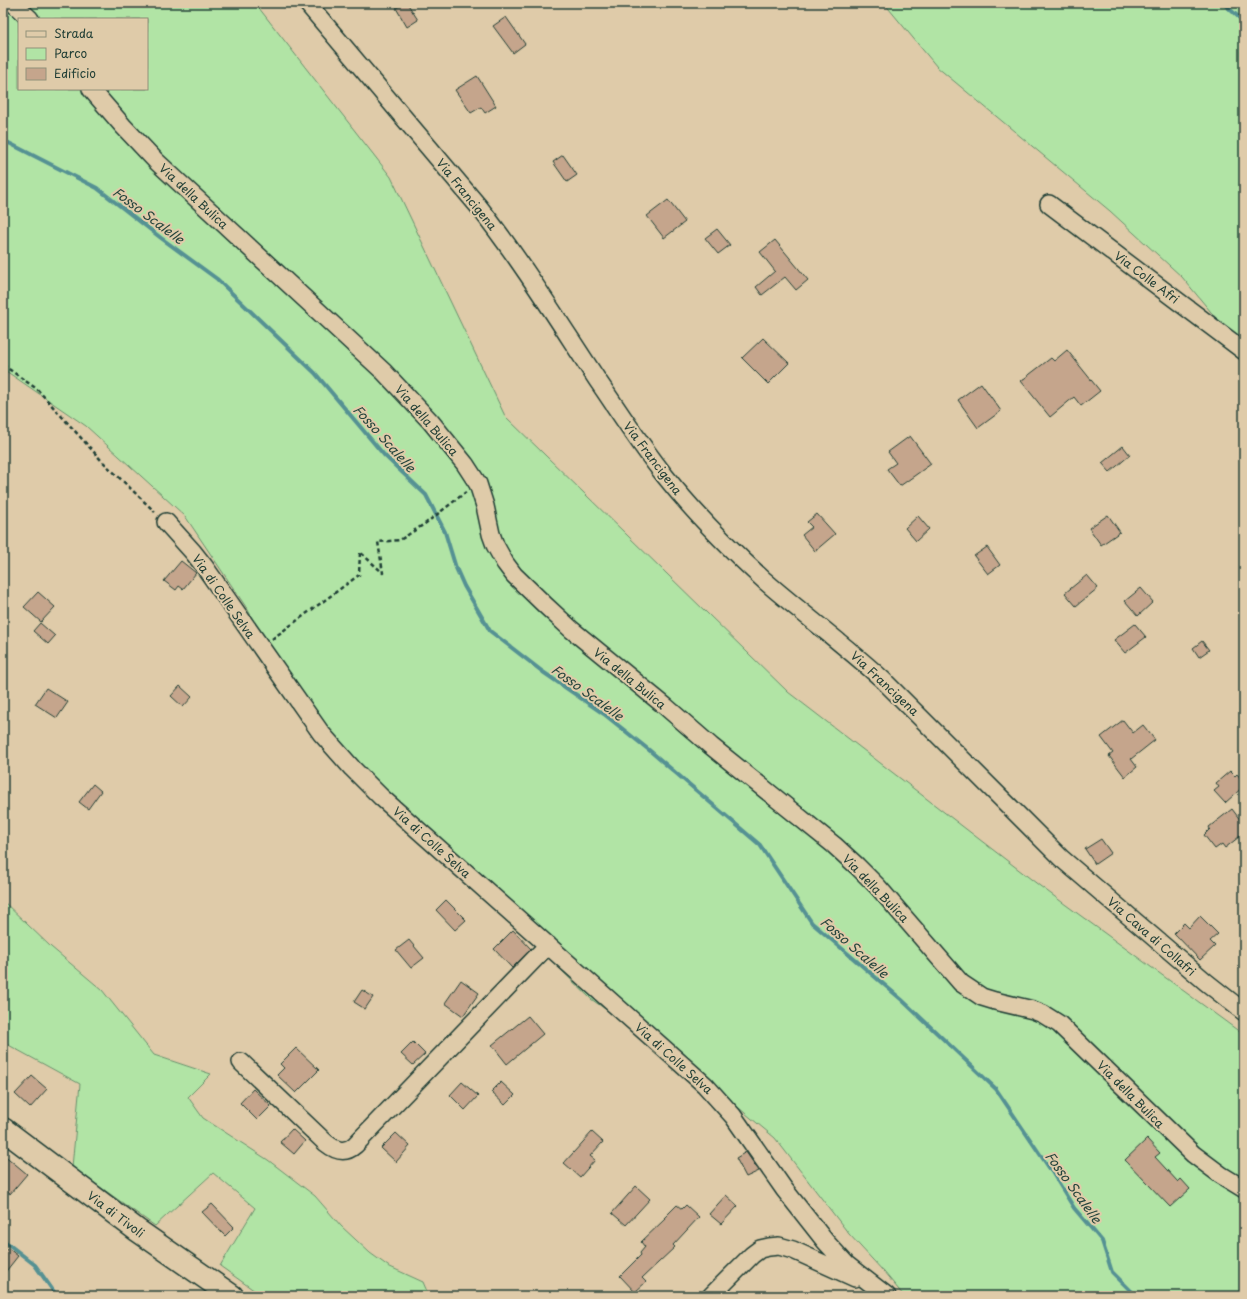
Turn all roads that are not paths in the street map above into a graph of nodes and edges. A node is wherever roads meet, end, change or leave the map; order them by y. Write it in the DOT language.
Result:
graph roads {
  1 [pos="13,3"];
  2 [pos="307,3"];
  3 [pos="29,18"];
  4 [pos="92,90"];
  5 [pos="1049,204"];
  6 [pos="1244,351"];
  7 [pos="166,522"];
  8 [pos="1061,858"];
  9 [pos="548,946"];
  10 [pos="1244,1012"];
  11 [pos="241,1062"];
  12 [pos="3,1129"];
  13 [pos="1244,1189"];
  14 [pos="872,1286"];
  15 [pos="232,1296"];
  16 [pos="711,1296"];
  17 [pos="887,1296"];
  1 -- 3 [label="street"];
  2 -- 8 [label="street, Via Francigena"];
  4 -- 13 [label="street, Via della Bulica"];
  5 -- 6 [label="street, Via Colle Afri"];
  7 -- 9 [label="street, Via di Colle Selva"];
  8 -- 10 [label="street, Via Cava di Collafri"];
  9 -- 11 [label="street"];
  9 -- 14 [label="street, Via di Colle Selva"];
  12 -- 15 [label="main road, Via di Tivoli"];
  14 -- 16 [label="street"];
  14 -- 17 [label="street, Via di Colle Selva"];
}
